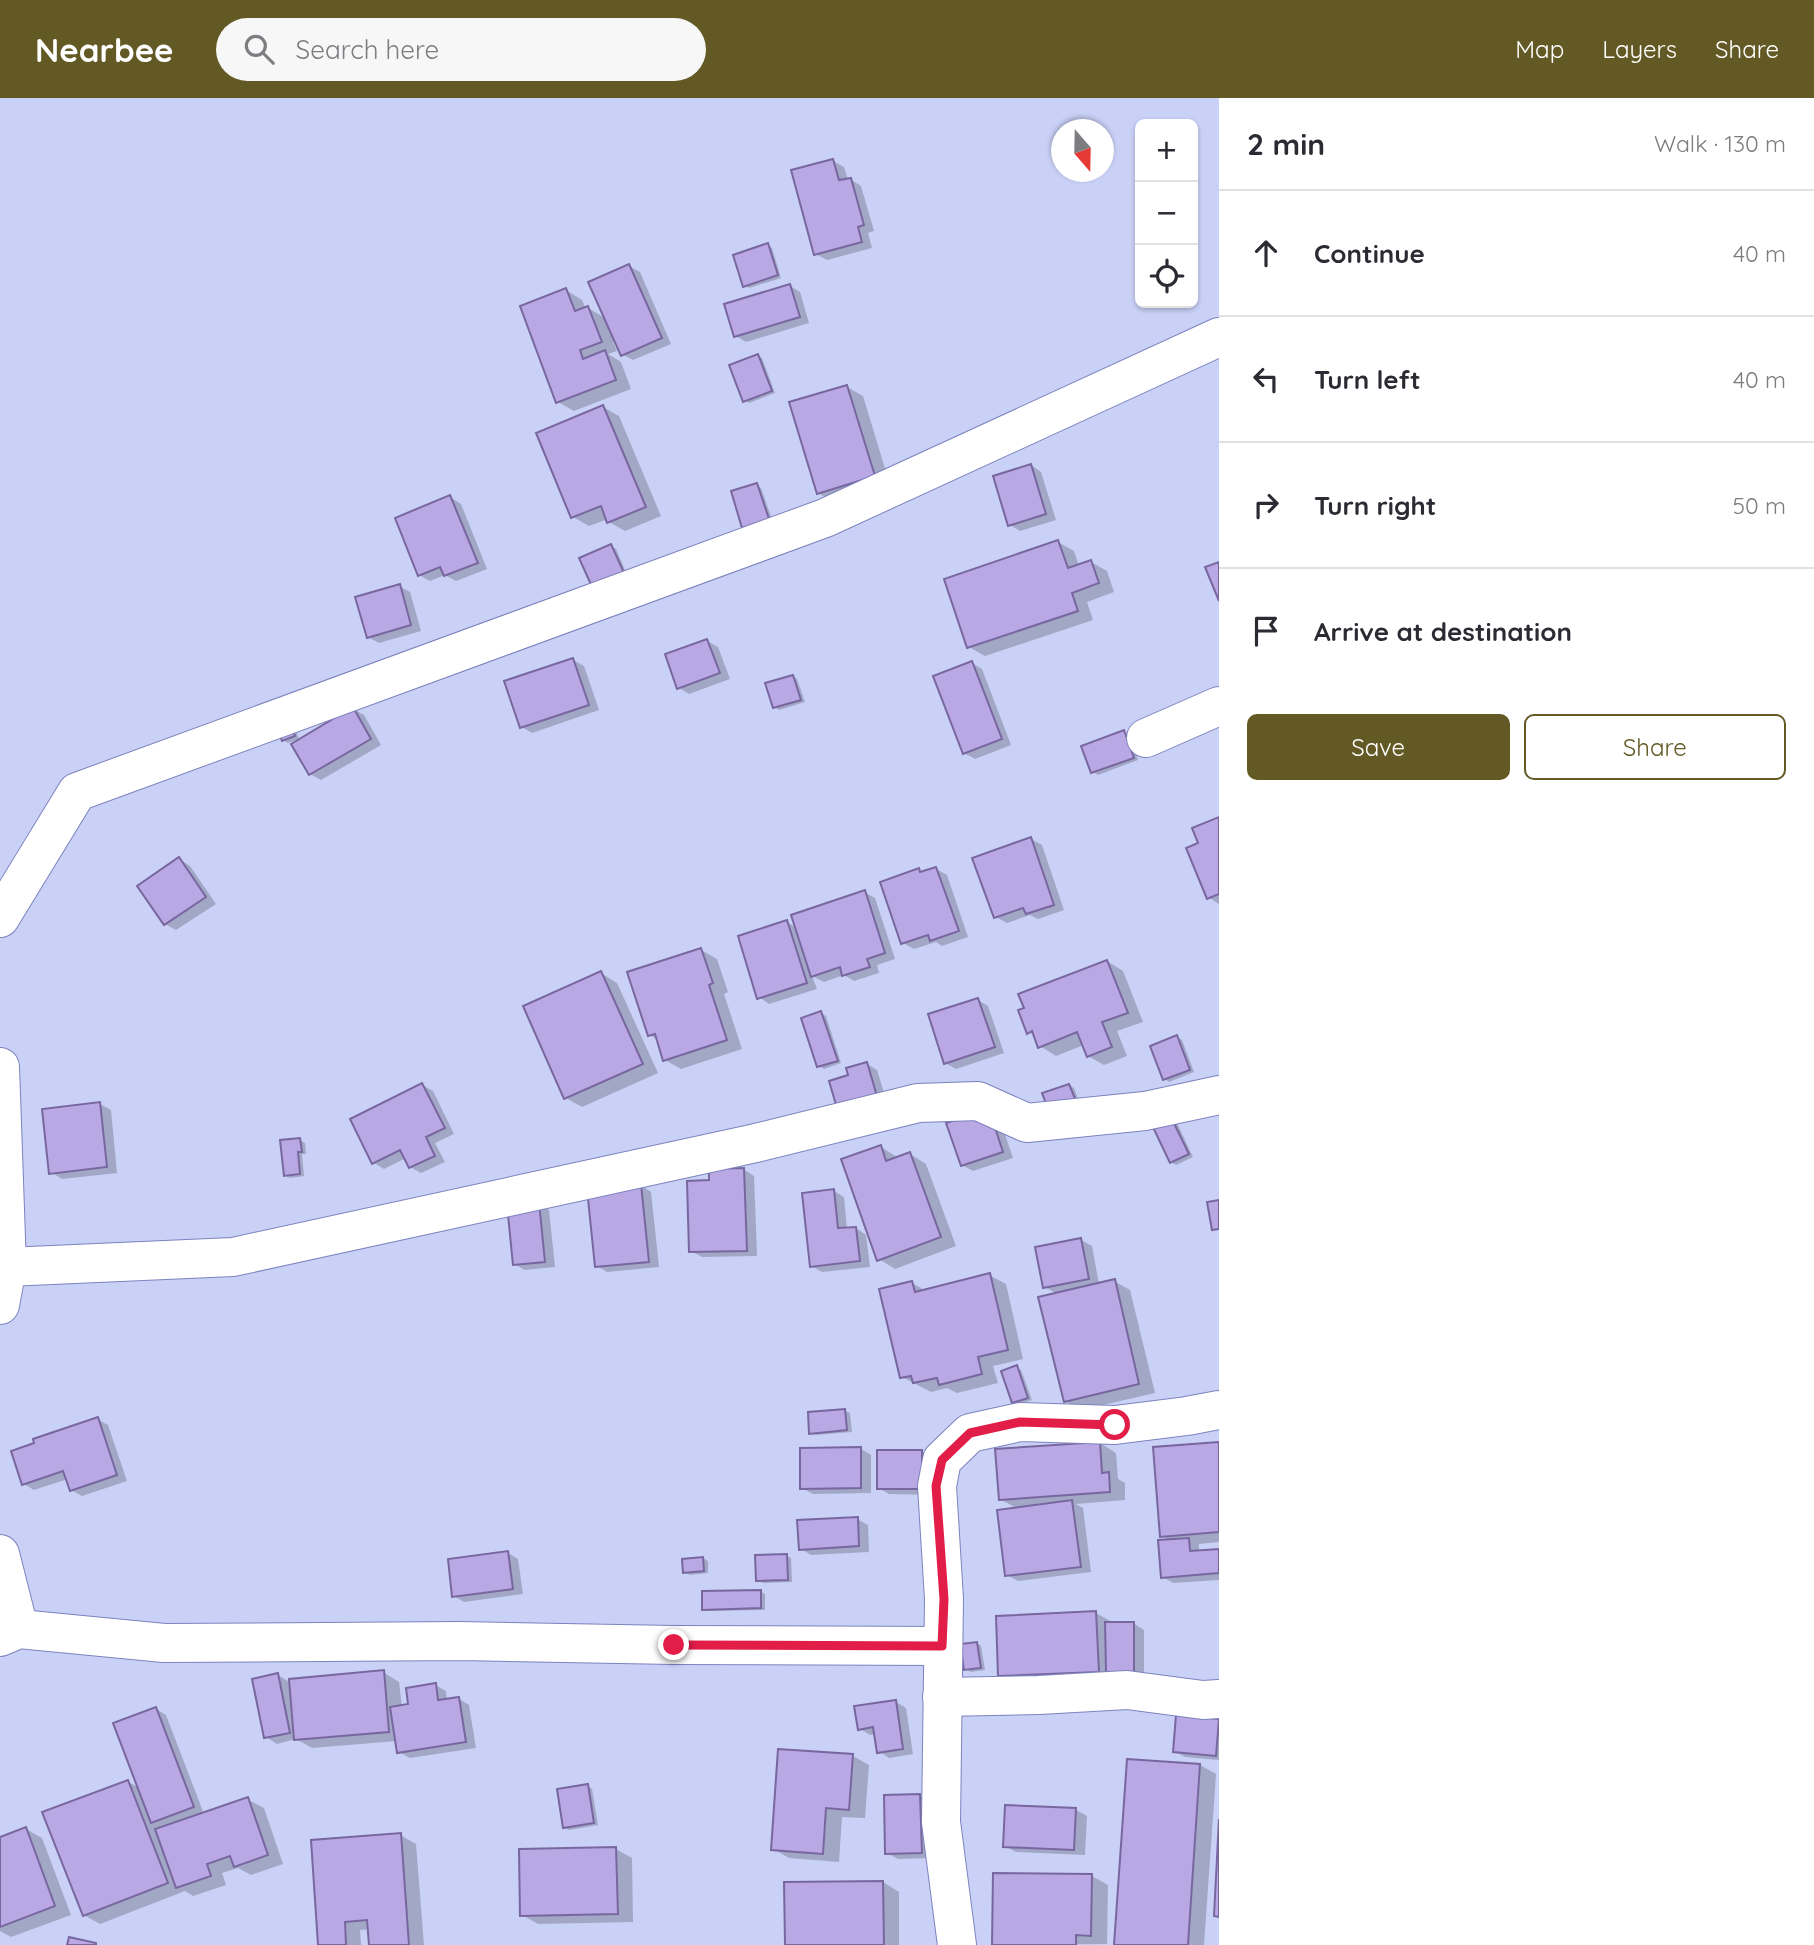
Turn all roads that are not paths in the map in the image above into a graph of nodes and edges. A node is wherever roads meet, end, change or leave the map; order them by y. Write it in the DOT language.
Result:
graph roads {
  1 [pos="1219,337"];
  2 [pos="1219,706"];
  3 [pos="1146,738"];
  4 [pos="0,918"];
  5 [pos="0,1067"];
  6 [pos="1219,1095"];
  7 [pos="7,1267"];
  8 [pos="0,1305"];
  9 [pos="1219,1410"];
  10 [pos="0,1554"];
  11 [pos="10,1633"];
  12 [pos="942,1646"];
  13 [pos="942,1697"];
  14 [pos="1219,1699"];
  15 [pos="957,1945"];
  1 -- 4 [label="street"];
  2 -- 3 [label="street"];
  5 -- 7 [label="street"];
  6 -- 7 [label="street"];
  7 -- 8 [label="street"];
  9 -- 12 [label="street"];
  10 -- 11 [label="street"];
  11 -- 12 [label="street"];
  12 -- 13 [label="street"];
  13 -- 14 [label="street"];
  13 -- 15 [label="street"];
}
